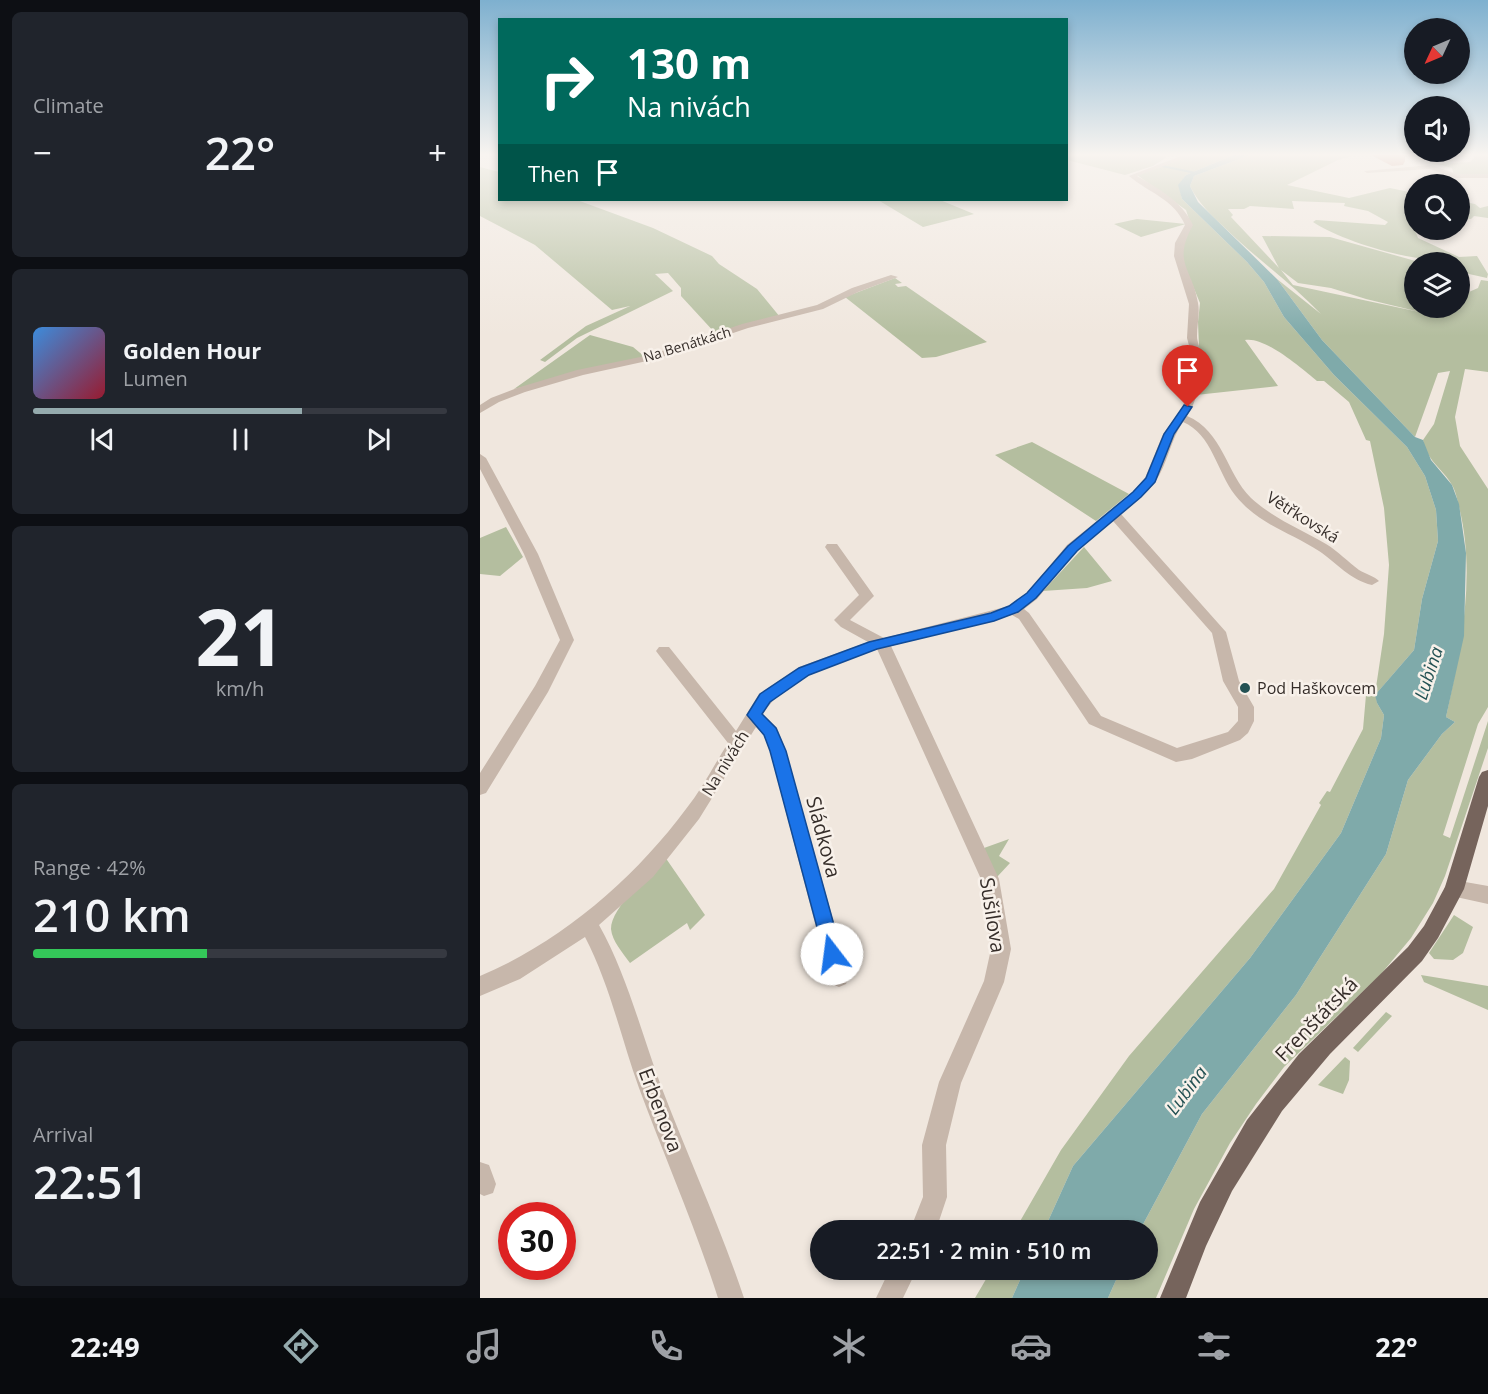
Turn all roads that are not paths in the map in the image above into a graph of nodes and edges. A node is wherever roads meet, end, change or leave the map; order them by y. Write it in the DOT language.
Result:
graph roads {
  1 [pos="1185,215"];
  2 [pos="894,277"];
  3 [pos="480,410"];
  4 [pos="1181,417"];
  5 [pos="480,458"];
  6 [pos="1114,514"];
  7 [pos="832,547"];
  8 [pos="1372,581"];
  9 [pos="1014,609"];
  10 [pos="882,644"];
  11 [pos="664,651"];
  12 [pos="754,715"];
  13 [pos="740,739"];
  14 [pos="1488,777"];
  15 [pos="480,788"];
  16 [pos="1454,889"];
  17 [pos="1488,895"];
  18 [pos="588,923"];
  19 [pos="839,977"];
  20 [pos="480,986"];
  21 [pos="927,1220"];
  22 [pos="898,1280"];
  23 [pos="731,1298"];
  24 [pos="889,1298"];
  25 [pos="1173,1298"];
  1 -- 4 [label="street, Na nivách"];
  2 -- 3 [label="street, Na Benátkách"];
  4 -- 6 [label="street, Na nivách"];
  4 -- 8 [label="street, Větřkovská"];
  5 -- 15 [label="street"];
  6 -- 9 [label="street, Na nivách"];
  6 -- 9 [label="street"];
  7 -- 10 [label="street"];
  9 -- 10 [label="street, Na nivách"];
  10 -- 12 [label="street, Na nivách"];
  10 -- 21 [label="street, Sušilova"];
  11 -- 13 [label="street"];
  12 -- 13 [label="street, Na nivách"];
  12 -- 19 [label="street, Sládkova"];
  13 -- 18 [label="street, Na nivách"];
  14 -- 16 [label="main road, Frenštátská"];
  16 -- 17 [label="street"];
  16 -- 25 [label="main road, Frenštátská"];
  18 -- 20 [label="street, Na nivách"];
  18 -- 23 [label="street, Erbenova"];
  22 -- 24 [label="street"];
}
